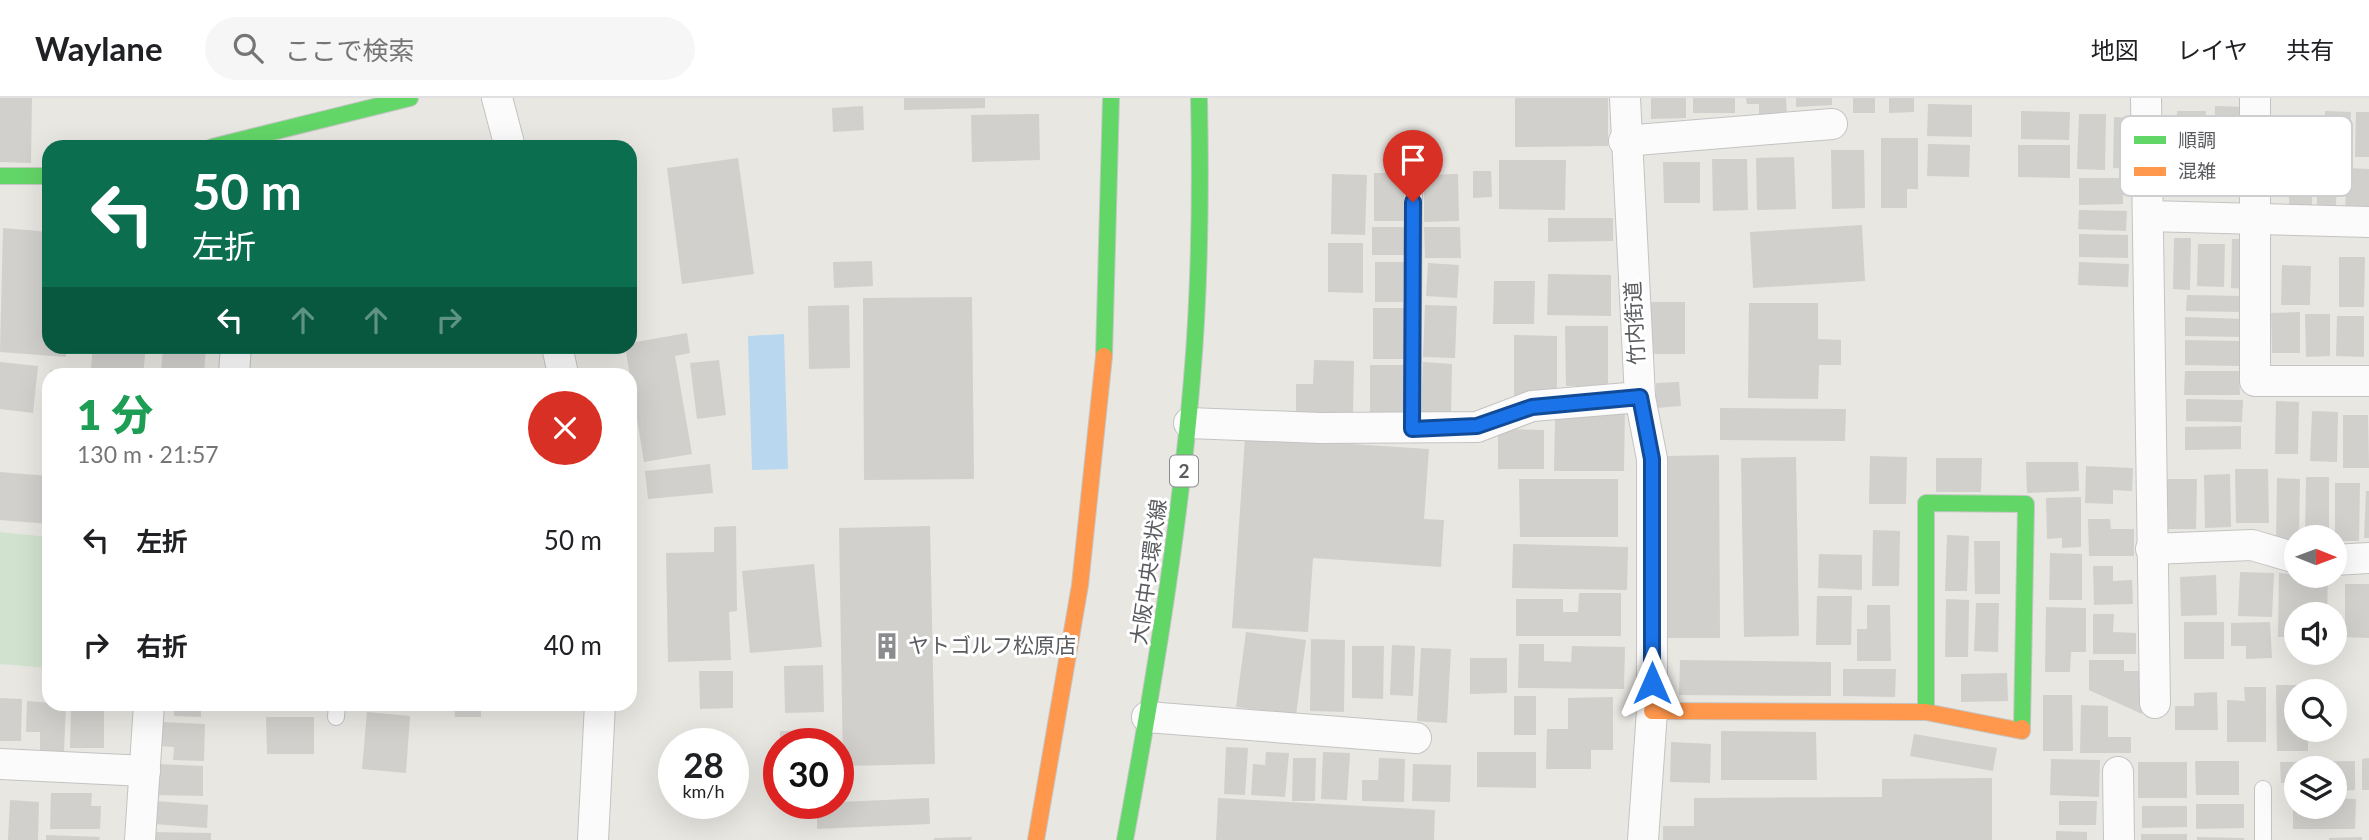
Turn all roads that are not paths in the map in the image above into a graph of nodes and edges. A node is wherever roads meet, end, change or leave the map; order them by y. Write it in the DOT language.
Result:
graph roads {
  1 [pos="410,98"];
  2 [pos="497,98"];
  3 [pos="1111,98"];
  4 [pos="1199,98"];
  5 [pos="1625,98"];
  6 [pos="2146,98"];
  7 [pos="2255,98"];
  8 [pos="2146,116"];
  9 [pos="2255,116"];
  10 [pos="1832,124"];
  11 [pos="240,140"];
  12 [pos="508,140"];
  13 [pos="1624,141"];
  14 [pos="0,176"];
  15 [pos="1413,177"];
  16 [pos="42,181"];
  17 [pos="2148,196"];
  18 [pos="2254,196"];
  19 [pos="2148,216"];
  20 [pos="2254,219"];
  21 [pos="2369,222"];
  22 [pos="2369,381"];
  23 [pos="1640,397"];
  24 [pos="1189,423"];
  25 [pos="1412,429"];
  26 [pos="2151,549"];
  27 [pos="2284,554"];
  28 [pos="2369,558"];
  29 [pos="2347,559"];
  30 [pos="2155,703"];
  31 [pos="149,711"];
  32 [pos="600,711"];
  33 [pos="1652,711"];
  34 [pos="1926,712"];
  35 [pos="1147,717"];
  36 [pos="1416,738"];
  37 [pos="0,764"];
  38 [pos="145,771"];
  39 [pos="2118,772"];
  40 [pos="2263,789"];
  41 [pos="140,840"];
  42 [pos="593,840"];
  43 [pos="1036,840"];
  44 [pos="1125,840"];
  45 [pos="1643,840"];
  46 [pos="2119,840"];
  47 [pos="2263,840"];
  1 -- 11 [label="main road"];
  2 -- 12 [label="street"];
  3 -- 43 [label="main road"];
  4 -- 24 [label="main road, 大阪中央環状線 / 2"];
  5 -- 13 [label="street, 竹内街道"];
  6 -- 8 [label="street"];
  7 -- 9 [label="street"];
  10 -- 13 [label="street"];
  13 -- 23 [label="street, 竹内街道"];
  14 -- 16 [label="main road"];
  15 -- 25 [label="lane"];
  17 -- 19 [label="street"];
  18 -- 20 [label="street"];
  19 -- 20 [label="street"];
  19 -- 26 [label="street"];
  20 -- 21 [label="street"];
  20 -- 22 [label="street"];
  23 -- 25 [label="street"];
  23 -- 33 [label="street, 竹内街道"];
  24 -- 25 [label="street"];
  24 -- 35 [label="main road, 大阪中央環状線 / 2"];
  26 -- 27 [label="street"];
  26 -- 30 [label="street"];
  28 -- 29 [label="street"];
  31 -- 38 [label="street"];
  32 -- 42 [label="street"];
  33 -- 34 [label="main road"];
  33 -- 45 [label="street, 竹内街道"];
  34 -- 34 [label="main road"];
  35 -- 36 [label="street"];
  35 -- 44 [label="main road, 大阪中央環状線 / 2"];
  37 -- 38 [label="street"];
  38 -- 41 [label="street"];
  39 -- 46 [label="street"];
  40 -- 47 [label="lane"];
}
